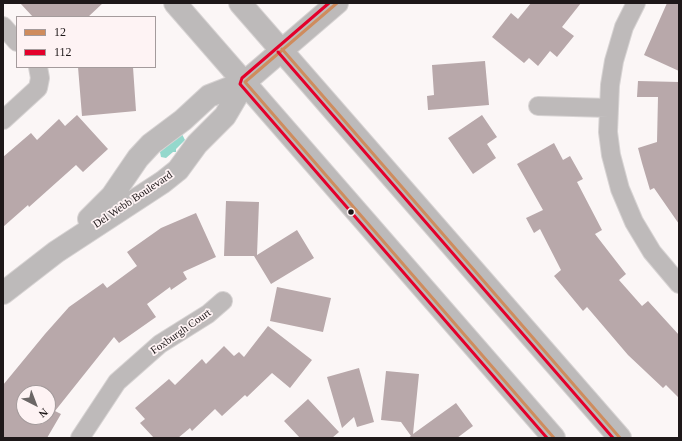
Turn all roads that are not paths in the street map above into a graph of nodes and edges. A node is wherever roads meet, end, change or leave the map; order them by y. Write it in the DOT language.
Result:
graph roads {
  1 [pos="175,3"];
  2 [pos="240,3"];
  3 [pos="337,3"];
  4 [pos="636,3"];
  5 [pos="3,26"];
  6 [pos="16,41"];
  7 [pos="282,49"];
  8 [pos="38,68"];
  9 [pos="245,82"];
  10 [pos="538,106"];
  11 [pos="608,108"];
  12 [pos="3,120"];
  13 [pos="56,252"];
  14 [pos="679,284"];
  15 [pos="3,294"];
  16 [pos="222,301"];
  17 [pos="80,438"];
  18 [pos="554,438"];
  19 [pos="620,438"];
  1 -- 9 [label="main road"];
  2 -- 7 [label="main road"];
  3 -- 7 [label="main road, Del Webb Boulevard"];
  4 -- 11 [label="street"];
  5 -- 6 [label="street"];
  7 -- 9 [label="main road, Del Webb Boulevard"];
  7 -- 19 [label="main road"];
  8 -- 12 [label="street"];
  9 -- 13 [label="main road, Del Webb Boulevard"];
  9 -- 13 [label="main road, Del Webb Boulevard"];
  9 -- 18 [label="main road"];
  10 -- 11 [label="street"];
  11 -- 14 [label="street"];
  13 -- 15 [label="main road, Del Webb Boulevard"];
  16 -- 17 [label="street, Foxburgh Court"];
}
